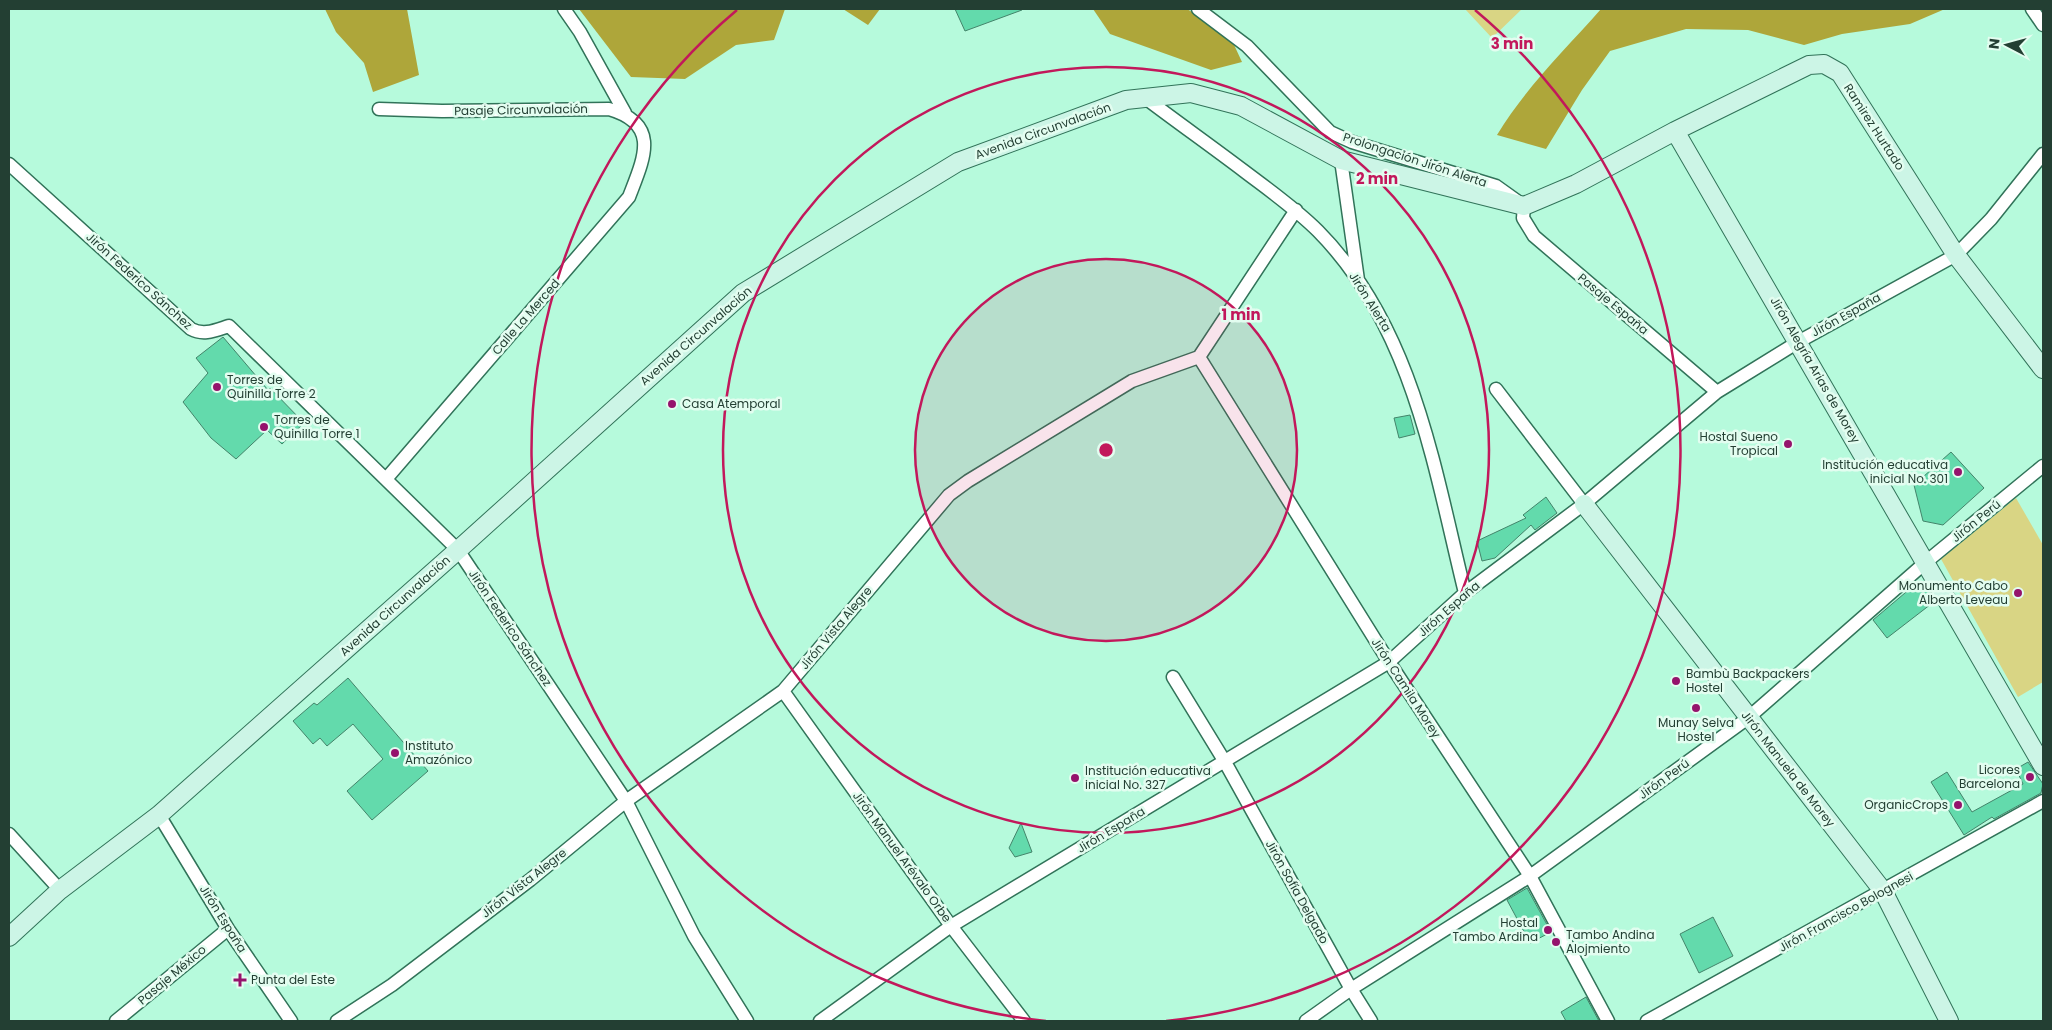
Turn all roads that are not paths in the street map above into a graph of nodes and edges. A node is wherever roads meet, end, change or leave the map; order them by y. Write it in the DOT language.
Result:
graph roads {
  1 [pos="564,9"];
  2 [pos="1198,9"];
  3 [pos="2032,9"];
  4 [pos="2043,25"];
  5 [pos="1144,97"];
  6 [pos="379,109"];
  7 [pos="625,114"];
  8 [pos="1675,131"];
  9 [pos="2043,154"];
  10 [pos="1341,160"];
  11 [pos="9,164"];
  12 [pos="1524,206"];
  13 [pos="1296,210"];
  14 [pos="1956,255"];
  15 [pos="1358,280"];
  16 [pos="1798,342"];
  17 [pos="1199,357"];
  18 [pos="2043,370"];
  19 [pos="1496,389"];
  20 [pos="1717,392"];
  21 [pos="2043,466"];
  22 [pos="386,479"];
  23 [pos="1584,504"];
  24 [pos="458,550"];
  25 [pos="1926,562"];
  26 [pos="1465,593"];
  27 [pos="1389,662"];
  28 [pos="1173,677"];
  29 [pos="783,691"];
  30 [pos="1748,718"];
  31 [pos="1225,762"];
  32 [pos="2043,766"];
  33 [pos="626,801"];
  34 [pos="2043,801"];
  35 [pos="159,815"];
  36 [pos="9,834"];
  37 [pos="1530,876"];
  38 [pos="60,890"];
  39 [pos="1883,891"];
  40 [pos="951,926"];
  41 [pos="228,929"];
  42 [pos="9,937"];
  43 [pos="1351,989"];
  44 [pos="116,1021"];
  45 [pos="291,1021"];
  46 [pos="337,1021"];
  47 [pos="747,1021"];
  48 [pos="820,1021"];
  49 [pos="1024,1021"];
  50 [pos="1306,1021"];
  51 [pos="1371,1021"];
  52 [pos="1608,1021"];
  53 [pos="1647,1021"];
  54 [pos="1949,1021"];
  1 -- 7 [label="street"];
  2 -- 12 [label="street, Prolongación Jirón Alerta"];
  3 -- 4 [label="street"];
  5 -- 10 [label="street, Avenida Circunvalación"];
  5 -- 13 [label="street, Jirón Alerta"];
  5 -- 24 [label="street, Avenida Circunvalación"];
  6 -- 7 [label="street, Pasaje Circunvalación"];
  7 -- 22 [label="street, Calle La Merced"];
  8 -- 12 [label="street, Ramirez Hurtado"];
  8 -- 14 [label="street, Ramirez Hurtado"];
  8 -- 16 [label="street, Jirón Alegría Arias de Morey"];
  9 -- 14 [label="street, Jirón España"];
  10 -- 12 [label="street, Avenida Circunvalación"];
  10 -- 15 [label="street"];
  11 -- 22 [label="street, Jirón Federico Sánchez"];
  12 -- 20 [label="street, Pasaje España"];
  13 -- 15 [label="street, Jirón Alerta"];
  13 -- 17 [label="street"];
  14 -- 16 [label="street, Jirón España"];
  14 -- 18 [label="street, Ramirez Hurtado"];
  15 -- 26 [label="street, Jirón Alerta"];
  16 -- 20 [label="street, Jirón España"];
  16 -- 25 [label="street, Jirón Alegría Arias de Morey"];
  17 -- 27 [label="street, Jirón Camila Morey"];
  17 -- 29 [label="street, Jirón Vista Alegre"];
  19 -- 23 [label="street, Jirón Manuela de Morey"];
  20 -- 23 [label="street, Jirón España"];
  21 -- 25 [label="street, Jirón Perú"];
  22 -- 24 [label="street, Jirón Federico Sánchez"];
  23 -- 26 [label="street, Jirón España"];
  23 -- 30 [label="street, Jirón Manuela de Morey"];
  24 -- 33 [label="street, Jirón Federico Sánchez"];
  24 -- 35 [label="street, Avenida Circunvalación"];
  25 -- 30 [label="street, Jirón Perú"];
  25 -- 32 [label="street, Jirón Alegría Arias de Morey"];
  26 -- 27 [label="street, Jirón España"];
  27 -- 31 [label="street, Jirón España"];
  27 -- 37 [label="street, Jirón Camila Morey"];
  28 -- 31 [label="street, Jirón Sofía Delgado"];
  29 -- 33 [label="street, Jirón Vista Alegre"];
  29 -- 40 [label="street, Jirón Manuel Arévalo Orbe"];
  30 -- 37 [label="street, Jirón Perú"];
  30 -- 39 [label="street, Jirón Manuela de Morey"];
  31 -- 40 [label="street, Jirón España"];
  31 -- 43 [label="street, Jirón Sofía Delgado"];
  33 -- 46 [label="street, Jirón Vista Alegre"];
  33 -- 47 [label="street, Jirón Federico Sánchez"];
  34 -- 39 [label="street, Jirón Francisco Bolognesi"];
  35 -- 38 [label="street, Avenida Circunvalación"];
  35 -- 41 [label="street, Jirón España"];
  36 -- 38 [label="street"];
  37 -- 43 [label="street, Jirón Perú"];
  37 -- 52 [label="street, Jirón Camila Morey"];
  38 -- 42 [label="street, Avenida Circunvalación"];
  39 -- 53 [label="street, Jirón Francisco Bolognesi"];
  39 -- 54 [label="street, Jirón Manuela de Morey"];
  40 -- 48 [label="street, Jirón España"];
  40 -- 49 [label="street, Jirón Manuel Arévalo Orbe"];
  41 -- 44 [label="street, Pasaje México"];
  41 -- 45 [label="street, Jirón España"];
  43 -- 50 [label="street, Jirón Perú"];
  43 -- 51 [label="street, Jirón Sofía Delgado"];
}
